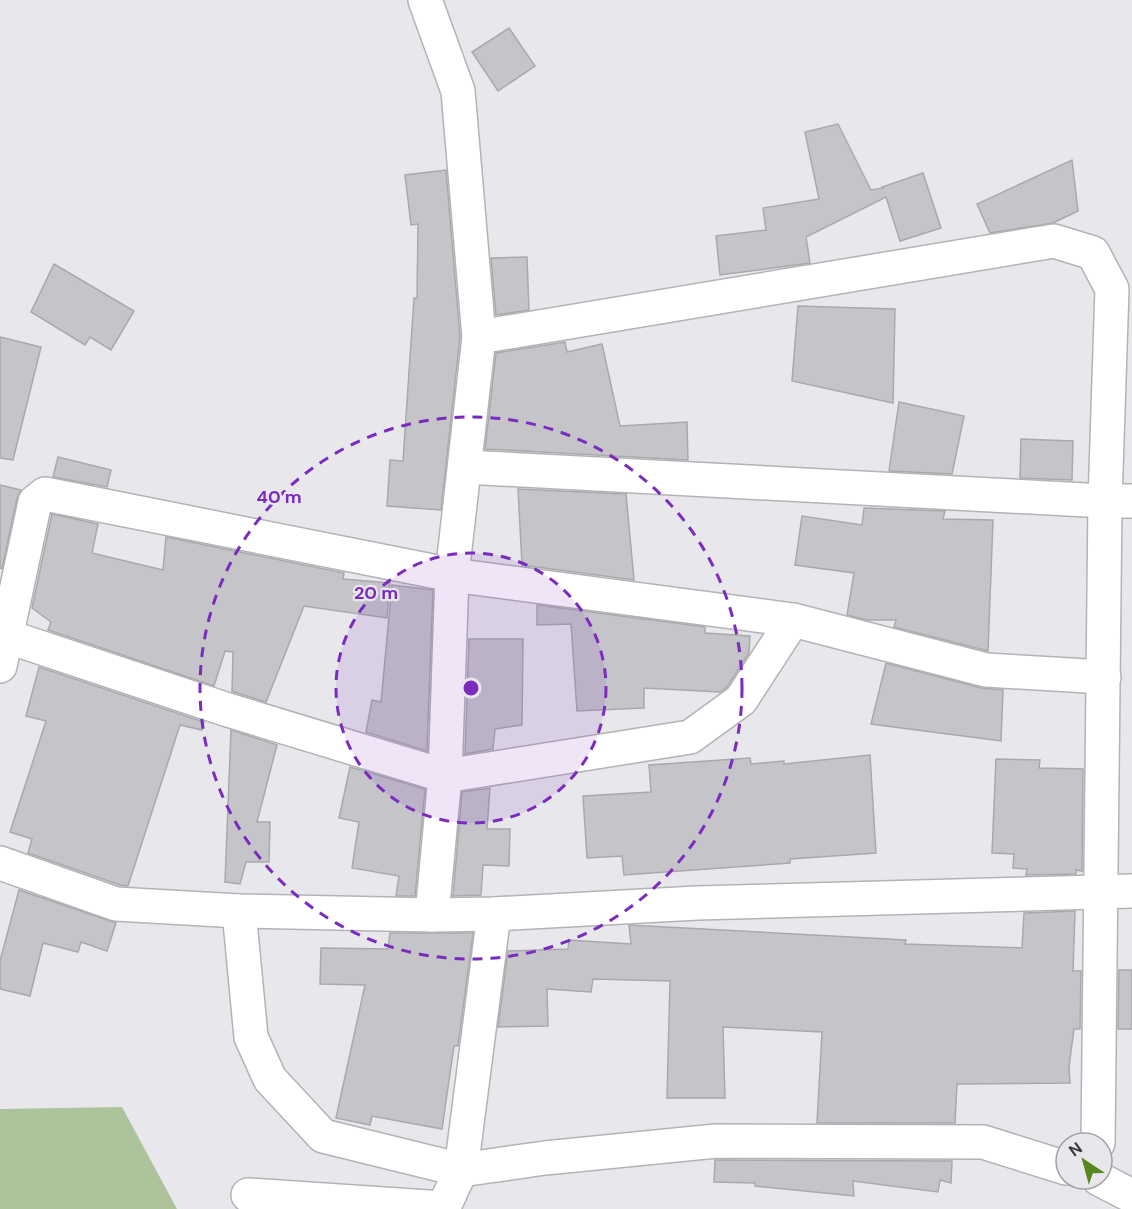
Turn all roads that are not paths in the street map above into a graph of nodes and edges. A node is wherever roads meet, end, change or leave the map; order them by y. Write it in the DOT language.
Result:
graph roads {
  1 [pos="425,0"];
  2 [pos="479,337"];
  3 [pos="465,467"];
  4 [pos="1119,501"];
  5 [pos="452,575"];
  6 [pos="793,620"];
  7 [pos="2,646"];
  8 [pos="1104,678"];
  9 [pos="445,776"];
  10 [pos="0,862"];
  11 [pos="1117,892"];
  12 [pos="239,911"];
  13 [pos="494,914"];
  14 [pos="432,915"];
  15 [pos="1099,1131"];
  16 [pos="1054,1164"];
  17 [pos="461,1170"];
  18 [pos="1114,1187"];
  19 [pos="248,1195"];
  20 [pos="1132,1196"];
  21 [pos="443,1209"];
  1 -- 2 [label="street"];
  2 -- 3 [label="street"];
  2 -- 4 [label="street"];
  3 -- 4 [label="street"];
  3 -- 5 [label="street"];
  4 -- 8 [label="street"];
  5 -- 6 [label="street"];
  5 -- 7 [label="street"];
  5 -- 9 [label="street"];
  6 -- 8 [label="street"];
  6 -- 9 [label="street"];
  7 -- 9 [label="street"];
  8 -- 11 [label="street"];
  9 -- 14 [label="street"];
  10 -- 12 [label="street"];
  11 -- 13 [label="street"];
  11 -- 15 [label="street"];
  12 -- 14 [label="street"];
  12 -- 17 [label="street"];
  13 -- 14 [label="street"];
  13 -- 17 [label="street"];
  16 -- 17 [label="street"];
  17 -- 21 [label="street"];
  18 -- 20 [label="street"];
  19 -- 21 [label="street"];
}
